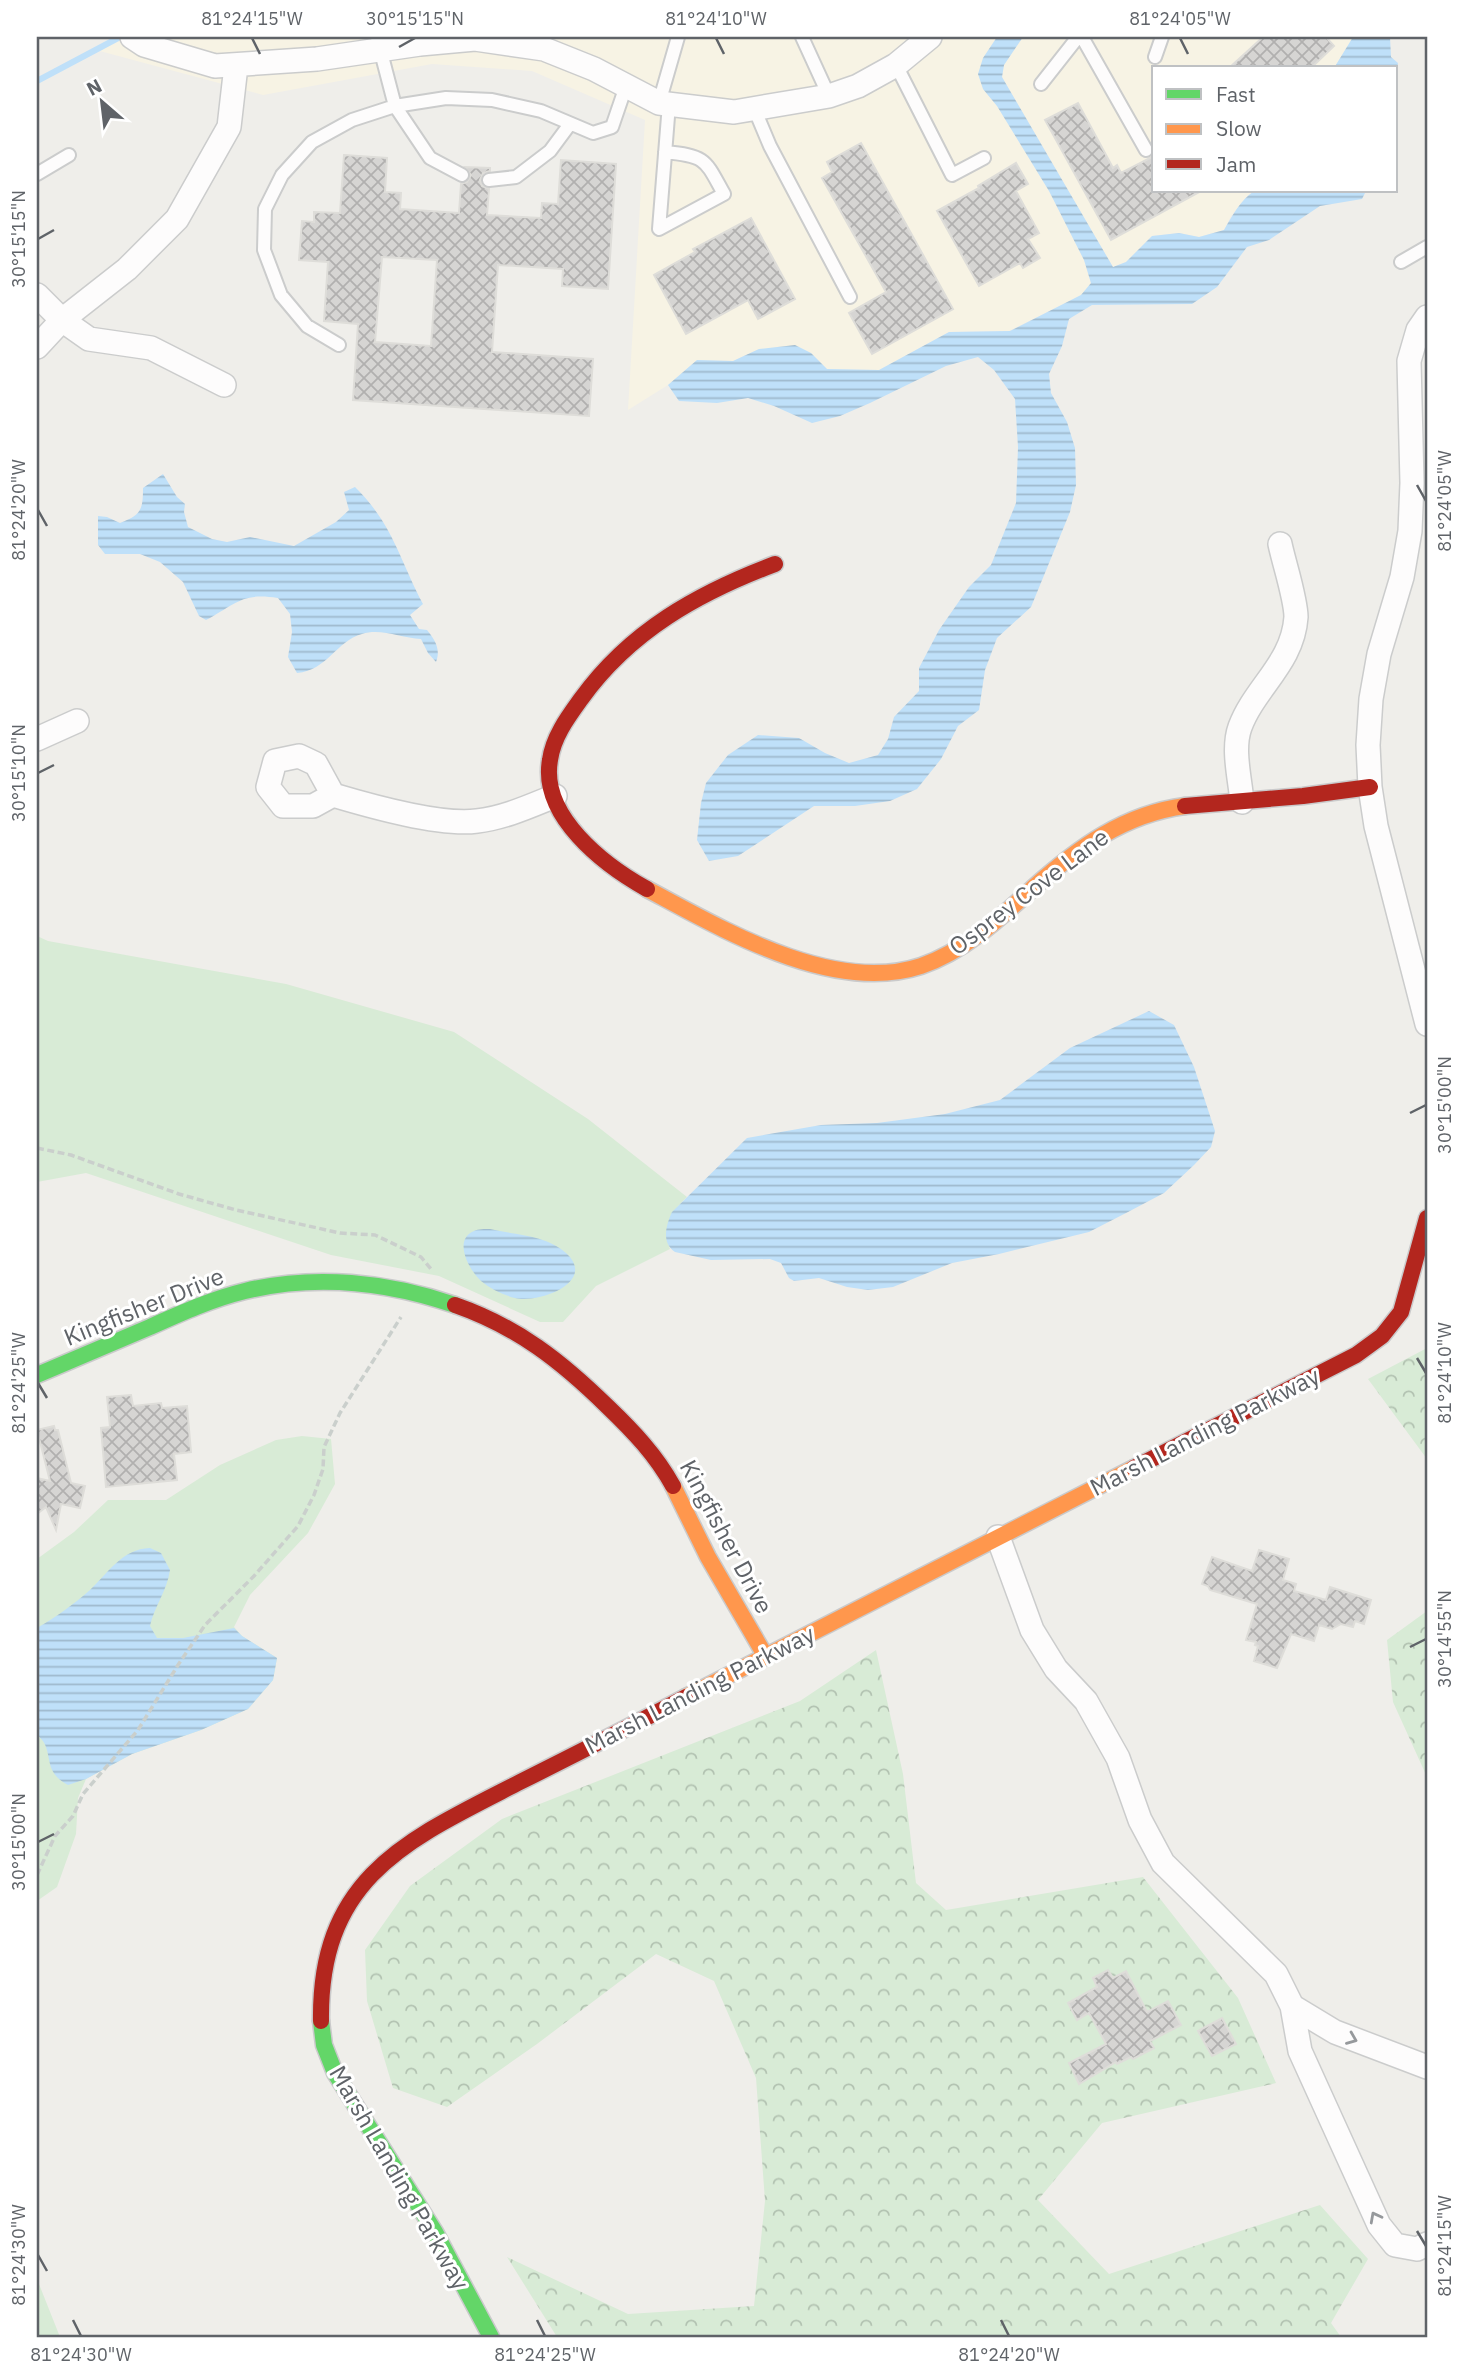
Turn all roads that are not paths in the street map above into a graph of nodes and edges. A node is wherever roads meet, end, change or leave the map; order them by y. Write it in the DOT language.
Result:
graph roads {
  1 [pos="678,37"];
  2 [pos="802,37"];
  3 [pos="930,37"];
  4 [pos="1080,37"];
  5 [pos="1162,37"];
  6 [pos="138,41"];
  7 [pos="526,42"];
  8 [pos="379,43"];
  9 [pos="1155,57"];
  10 [pos="896,65"];
  11 [pos="236,66"];
  12 [pos="1041,84"];
  13 [pos="626,86"];
  14 [pos="828,96"];
  15 [pos="664,104"];
  16 [pos="395,106"];
  17 [pos="754,108"];
  18 [pos="570,124"];
  19 [pos="1146,150"];
  20 [pos="665,152"];
  21 [pos="69,155"];
  22 [pos="984,158"];
  23 [pos="37,174"];
  24 [pos="462,175"];
  25 [pos="489,180"];
  26 [pos="1427,247"];
  27 [pos="1401,262"];
  28 [pos="37,295"];
  29 [pos="850,297"];
  30 [pos="1427,317"];
  31 [pos="62,320"];
  32 [pos="338,345"];
  33 [pos="37,347"];
  34 [pos="224,385"];
  35 [pos="1419,499"];
  36 [pos="1280,544"];
  37 [pos="775,564"];
  38 [pos="77,721"];
  39 [pos="37,739"];
  40 [pos="1370,788"];
  41 [pos="333,796"];
  42 [pos="555,796"];
  43 [pos="1242,802"];
  44 [pos="1427,1024"];
  45 [pos="1427,1218"];
  46 [pos="37,1375"];
  47 [pos="998,1537"];
  48 [pos="766,1657"];
  49 [pos="1292,2006"];
  50 [pos="1427,2067"];
  51 [pos="1427,2244"];
  52 [pos="491,2337"];
  1 -- 15 [label="lane"];
  2 -- 14 [label="lane"];
  3 -- 10 [label="street"];
  4 -- 12 [label="lane"];
  4 -- 19 [label="lane"];
  5 -- 9 [label="lane"];
  6 -- 11 [label="street"];
  7 -- 8 [label="street"];
  7 -- 13 [label="street"];
  8 -- 11 [label="street"];
  8 -- 16 [label="lane"];
  10 -- 14 [label="street"];
  10 -- 22 [label="lane"];
  11 -- 31 [label="street"];
  13 -- 15 [label="street"];
  13 -- 18 [label="lane"];
  14 -- 17 [label="street"];
  15 -- 17 [label="street"];
  15 -- 20 [label="lane"];
  16 -- 18 [label="lane"];
  16 -- 24 [label="lane"];
  16 -- 32 [label="lane"];
  17 -- 29 [label="lane"];
  18 -- 25 [label="lane"];
  20 -- 20 [label="lane"];
  21 -- 23 [label="lane"];
  26 -- 27 [label="lane"];
  28 -- 31 [label="street"];
  30 -- 35 [label="street"];
  31 -- 33 [label="street"];
  31 -- 34 [label="street"];
  35 -- 40 [label="street"];
  36 -- 43 [label="street"];
  37 -- 42 [label="street, Osprey Cove Lane"];
  38 -- 39 [label="street"];
  40 -- 43 [label="street, Osprey Cove Lane"];
  40 -- 44 [label="street"];
  41 -- 42 [label="street"];
  42 -- 43 [label="street, Osprey Cove Lane"];
  45 -- 47 [label="street, Marsh Landing Parkway"];
  46 -- 48 [label="street, Kingfisher Drive"];
  47 -- 48 [label="street, Marsh Landing Parkway"];
  47 -- 49 [label="street"];
  48 -- 52 [label="street, Marsh Landing Parkway"];
  49 -- 50 [label="street, one-way"];
  51 -- 49 [label="street, one-way"];
}
